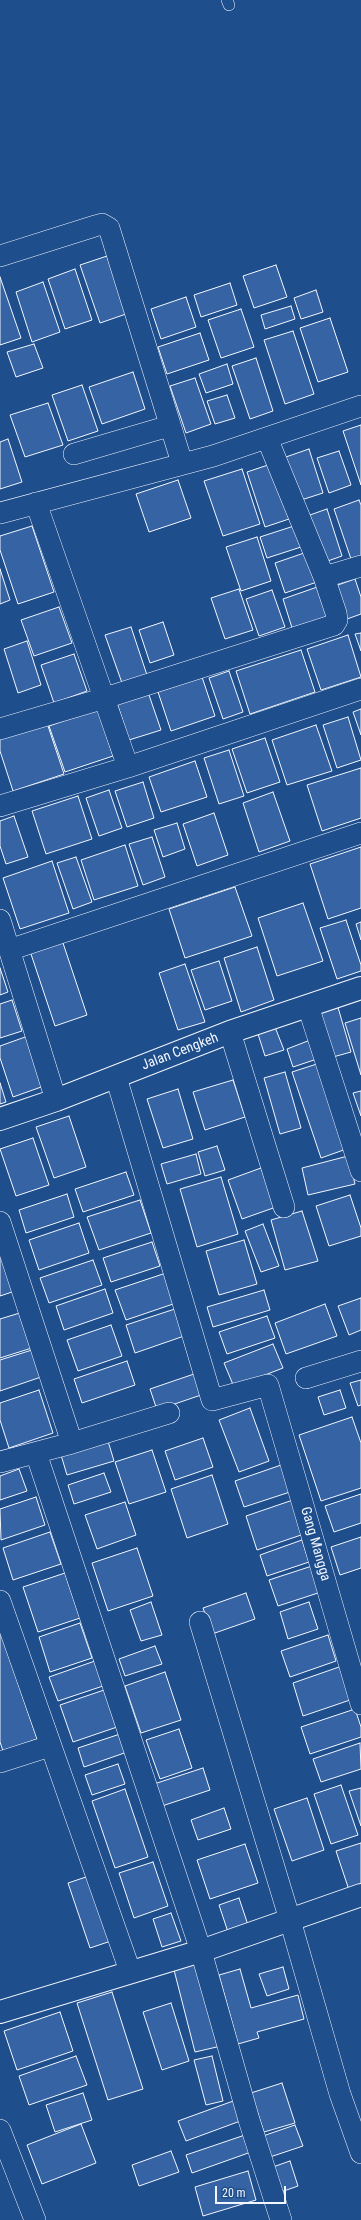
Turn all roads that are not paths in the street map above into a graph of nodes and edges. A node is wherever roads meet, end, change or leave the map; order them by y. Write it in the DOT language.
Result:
graph roads {
  1 [pos="0,256"];
  2 [pos="361,406"];
  3 [pos="169,426"];
  4 [pos="267,438"];
  5 [pos="74,454"];
  6 [pos="182,463"];
  7 [pos="36,503"];
  8 [pos="0,513"];
  9 [pos="361,566"];
  10 [pos="324,577"];
  11 [pos="361,689"];
  12 [pos="105,698"];
  13 [pos="0,729"];
  14 [pos="128,767"];
  15 [pos="0,806"];
  16 [pos="361,833"];
  17 [pos="0,920"];
  18 [pos="9,950"];
  19 [pos="361,988"];
  20 [pos="308,1006"];
  21 [pos="230,1032"];
  22 [pos="116,1077"];
  23 [pos="56,1100"];
  24 [pos="0,1119"];
  25 [pos="361,1171"];
  26 [pos="284,1207"];
  27 [pos="0,1222"];
  28 [pos="361,1361"];
  29 [pos="306,1378"];
  30 [pos="169,1413"];
  31 [pos="72,1443"];
  32 [pos="36,1453"];
  33 [pos="0,1462"];
  34 [pos="0,1601"];
  35 [pos="200,1622"];
  36 [pos="361,1704"];
  37 [pos="50,1746"];
  38 [pos="0,1762"];
  39 [pos="361,1895"];
  40 [pos="290,1920"];
  41 [pos="201,1951"];
  42 [pos="130,1971"];
  43 [pos="0,2012"];
  44 [pos="0,2130"];
  45 [pos="361,2153"];
  46 [pos="35,2220"];
  47 [pos="281,2220"];
  1 -- 3 [label="street"];
  2 -- 4 [label="street"];
  3 -- 5 [label="street"];
  3 -- 6 [label="street"];
  4 -- 6 [label="street"];
  4 -- 10 [label="street"];
  6 -- 7 [label="street"];
  7 -- 8 [label="street"];
  7 -- 12 [label="street"];
  9 -- 10 [label="street"];
  10 -- 12 [label="street"];
  11 -- 14 [label="street"];
  12 -- 13 [label="street"];
  12 -- 14 [label="street"];
  14 -- 15 [label="street"];
  16 -- 18 [label="street"];
  17 -- 18 [label="street"];
  18 -- 23 [label="street"];
  19 -- 20 [label="street, Jalan Cengkeh"];
  20 -- 21 [label="street, Jalan Cengkeh"];
  20 -- 25 [label="street"];
  21 -- 22 [label="street, Jalan Cengkeh"];
  21 -- 26 [label="street"];
  22 -- 23 [label="street, Jalan Cengkeh"];
  22 -- 36 [label="street, Gang Mangga"];
  23 -- 24 [label="street, Jalan Cengkeh"];
  27 -- 31 [label="street"];
  28 -- 29 [label="street"];
  30 -- 31 [label="street"];
  31 -- 32 [label="street"];
  32 -- 33 [label="street"];
  32 -- 41 [label="street"];
  34 -- 37 [label="street"];
  35 -- 40 [label="street"];
  37 -- 38 [label="street"];
  37 -- 42 [label="street"];
  39 -- 40 [label="street"];
  40 -- 41 [label="street"];
  40 -- 45 [label="street"];
  41 -- 42 [label="street"];
  41 -- 47 [label="street"];
  42 -- 43 [label="street"];
  44 -- 46 [label="street"];
}
